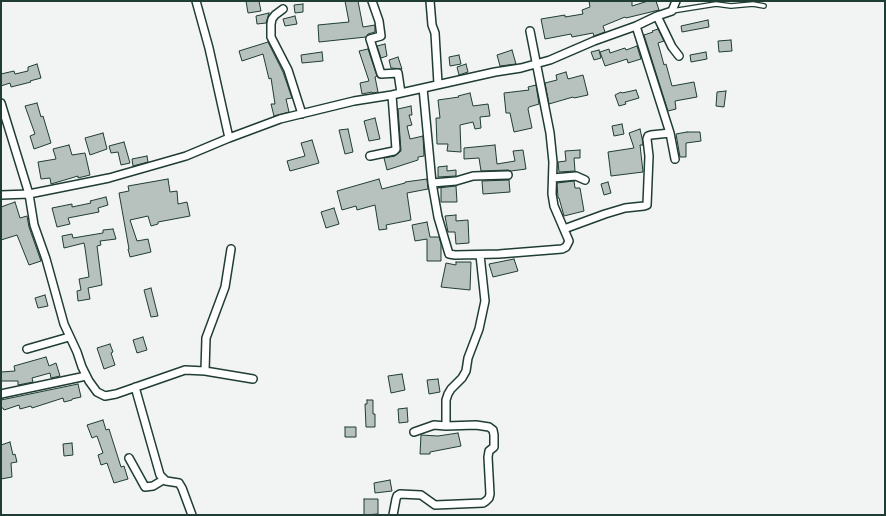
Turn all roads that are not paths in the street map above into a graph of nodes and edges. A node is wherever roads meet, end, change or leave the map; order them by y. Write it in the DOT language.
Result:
graph roads {
  1 [pos="196,1"];
  2 [pos="372,1"];
  3 [pos="430,1"];
  4 [pos="676,1"];
  5 [pos="754,3"];
  6 [pos="764,6"];
  7 [pos="283,9"];
  8 [pos="672,11"];
  9 [pos="657,16"];
  10 [pos="636,26"];
  11 [pos="530,31"];
  12 [pos="679,56"];
  13 [pos="537,64"];
  14 [pos="438,84"];
  15 [pos="423,88"];
  16 [pos="401,93"];
  17 [pos="392,95"];
  18 [pos="1,102"];
  19 [pos="302,114"];
  20 [pos="670,133"];
  21 [pos="229,138"];
  22 [pos="370,156"];
  23 [pos="674,159"];
  24 [pos="508,175"];
  25 [pos="553,178"];
  26 [pos="585,180"];
  27 [pos="432,182"];
  28 [pos="29,194"];
  29 [pos="1,195"];
  30 [pos="564,229"];
  31 [pos="231,248"];
  32 [pos="480,255"];
  33 [pos="69,337"];
  34 [pos="27,349"];
  35 [pos="205,371"];
  36 [pos="86,376"];
  37 [pos="254,379"];
  38 [pos="135,387"];
  39 [pos="1,394"];
  40 [pos="446,426"];
  41 [pos="414,432"];
  42 [pos="129,458"];
  43 [pos="164,480"];
  44 [pos="192,515"];
  45 [pos="393,515"];
  1 -- 21 [label="street"];
  2 -- 16 [label="street"];
  3 -- 14 [label="street"];
  4 -- 8 [label="street"];
  5 -- 6 [label="lane"];
  5 -- 8 [label="lane"];
  7 -- 19 [label="street"];
  8 -- 9 [label="street"];
  9 -- 10 [label="street"];
  9 -- 12 [label="street"];
  10 -- 13 [label="street"];
  10 -- 20 [label="street"];
  11 -- 13 [label="street"];
  13 -- 14 [label="street"];
  13 -- 25 [label="street"];
  14 -- 15 [label="street"];
  15 -- 16 [label="street"];
  15 -- 27 [label="street"];
  16 -- 17 [label="street"];
  17 -- 19 [label="street"];
  17 -- 22 [label="street"];
  18 -- 28 [label="street"];
  19 -- 21 [label="street"];
  20 -- 23 [label="street"];
  20 -- 30 [label="street"];
  21 -- 28 [label="street"];
  24 -- 27 [label="street"];
  25 -- 26 [label="street"];
  25 -- 30 [label="street"];
  27 -- 32 [label="street"];
  28 -- 29 [label="street"];
  28 -- 33 [label="street"];
  30 -- 32 [label="street"];
  31 -- 35 [label="street"];
  32 -- 40 [label="street"];
  33 -- 34 [label="street"];
  33 -- 36 [label="street"];
  35 -- 37 [label="street"];
  35 -- 38 [label="street"];
  36 -- 38 [label="street"];
  36 -- 39 [label="street"];
  38 -- 43 [label="street"];
  40 -- 41 [label="street"];
  40 -- 45 [label="street"];
  42 -- 43 [label="street"];
  43 -- 44 [label="street"];
}
